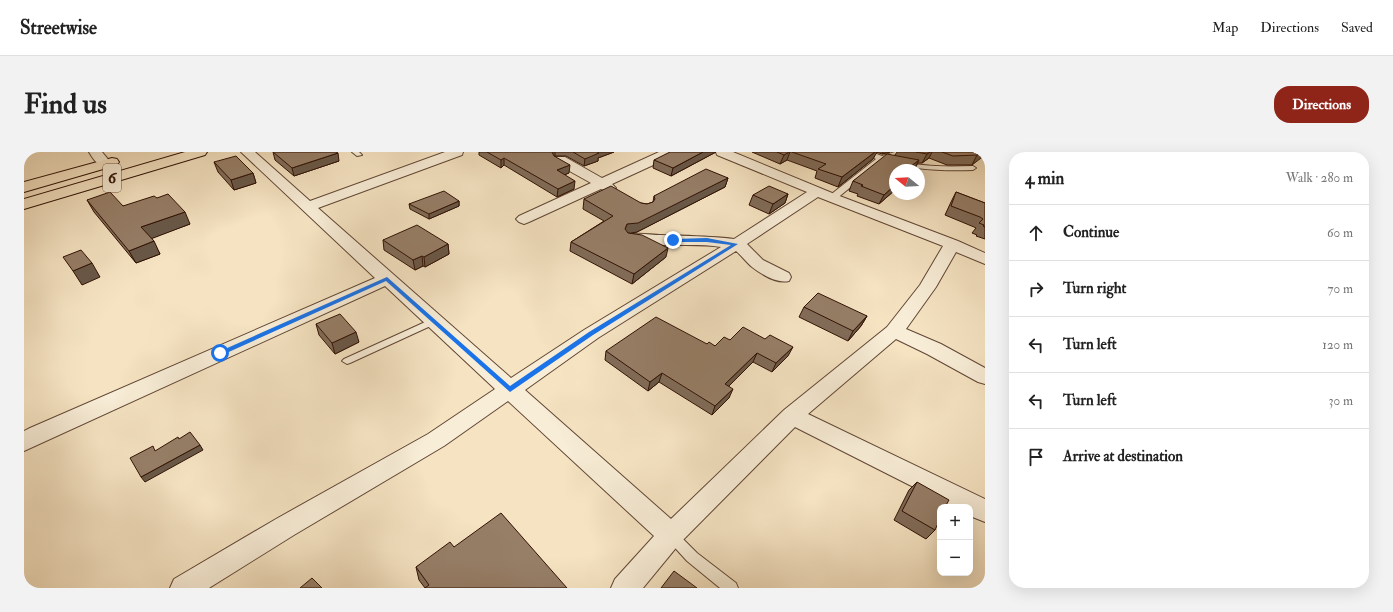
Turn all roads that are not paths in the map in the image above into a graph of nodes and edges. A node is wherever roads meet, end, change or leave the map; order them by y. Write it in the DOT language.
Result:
graph roads {
  1 [pos="95,152"];
  2 [pos="200,152"];
  3 [pos="247,152"];
  4 [pos="457,152"];
  5 [pos="670,152"];
  6 [pos="722,152"];
  7 [pos="865,152"];
  8 [pos="902,152"];
  9 [pos="126,158"];
  10 [pos="880,159"];
  11 [pos="560,160"];
  12 [pos="105,164"];
  13 [pos="973,168"];
  14 [pos="600,183"];
  15 [pos="24,187"];
  16 [pos="619,194"];
  17 [pos="824,195"];
  18 [pos="24,204"];
  19 [pos="308,207"];
  20 [pos="524,219"];
  21 [pos="633,238"];
  22 [pos="736,244"];
  23 [pos="952,244"];
  24 [pos="985,259"];
  25 [pos="783,277"];
  26 [pos="387,278"];
  27 [pos="434,321"];
  28 [pos="894,331"];
  29 [pos="347,361"];
  30 [pos="985,377"];
  31 [pos="510,390"];
  32 [pos="792,416"];
  33 [pos="24,442"];
  34 [pos="985,511"];
  35 [pos="671,535"];
  36 [pos="184,588"];
  37 [pos="625,588"];
  38 [pos="731,588"];
  1 -- 12 [label="street"];
  2 -- 18 [label="highway, 6"];
  3 -- 19 [label="street"];
  4 -- 19 [label="street"];
  5 -- 14 [label="street"];
  6 -- 17 [label="street"];
  7 -- 10 [label="lane"];
  8 -- 10 [label="lane"];
  9 -- 12 [label="highway, 6"];
  10 -- 13 [label="lane"];
  10 -- 17 [label="lane"];
  11 -- 14 [label="street"];
  12 -- 15 [label="highway, 6"];
  14 -- 16 [label="street"];
  14 -- 20 [label="street"];
  17 -- 22 [label="street"];
  17 -- 23 [label="street"];
  19 -- 26 [label="street"];
  21 -- 22 [label="street"];
  22 -- 25 [label="street"];
  22 -- 31 [label="street"];
  23 -- 24 [label="street"];
  23 -- 28 [label="street"];
  26 -- 27 [label="street"];
  26 -- 33 [label="street"];
  27 -- 29 [label="lane"];
  27 -- 31 [label="street"];
  28 -- 30 [label="street"];
  28 -- 32 [label="street"];
  31 -- 35 [label="street"];
  31 -- 36 [label="street"];
  32 -- 34 [label="street"];
  32 -- 35 [label="street"];
  35 -- 37 [label="street"];
  35 -- 38 [label="lane"];
}
